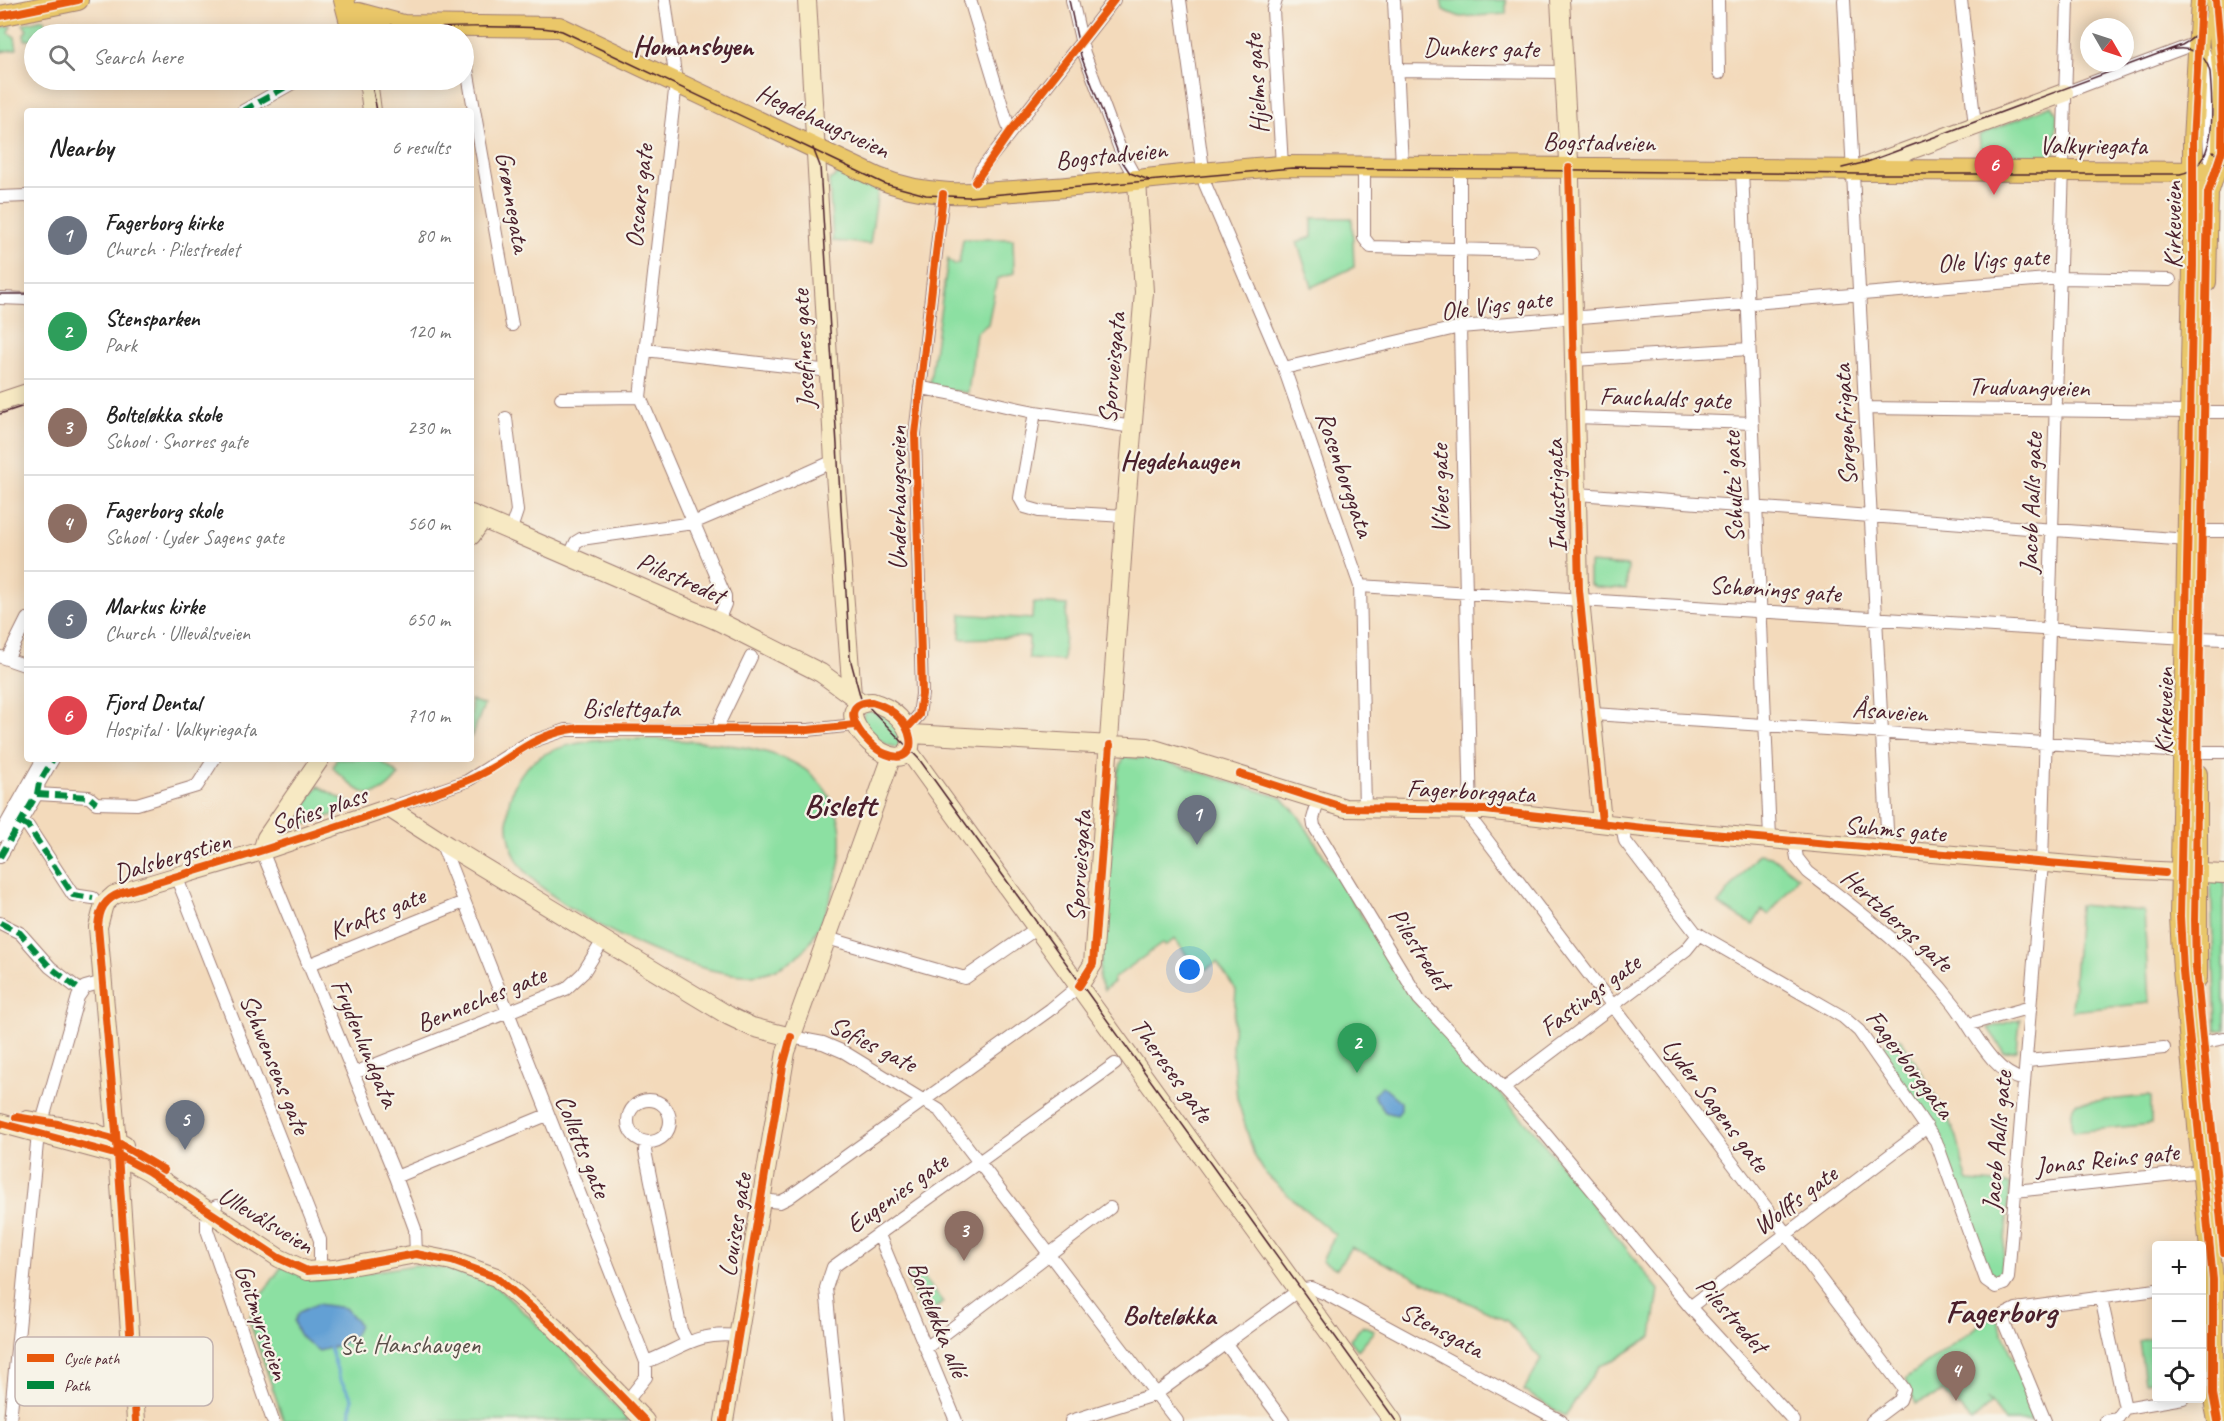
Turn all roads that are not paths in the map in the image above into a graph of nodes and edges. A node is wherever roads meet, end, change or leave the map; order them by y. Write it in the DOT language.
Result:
graph roads {
  1 [pos="78,0"];
  2 [pos="665,0"];
  3 [pos="807,0"];
  4 [pos="970,0"];
  5 [pos="1072,0"];
  6 [pos="1114,0"];
  7 [pos="1180,0"];
  8 [pos="1276,0"];
  9 [pos="1394,0"];
  10 [pos="1560,0"];
  11 [pos="1718,0"];
  12 [pos="1844,0"];
  13 [pos="1960,0"];
  14 [pos="2068,0"];
  15 [pos="2201,0"];
  16 [pos="2216,0"];
  17 [pos="355,15"];
  18 [pos="0,16"];
  19 [pos="398,24"];
  20 [pos="474,29"];
  21 [pos="2222,29"];
  22 [pos="1081,42"];
  23 [pos="2199,42"];
  24 [pos="1398,70"];
  25 [pos="1563,72"];
  26 [pos="1719,74"];
  27 [pos="2224,79"];
  28 [pos="676,82"];
  29 [pos="280,90"];
  30 [pos="369,90"];
  31 [pos="471,90"];
  32 [pos="2064,93"];
  33 [pos="248,108"];
  34 [pos="372,108"];
  35 [pos="474,108"];
  36 [pos="474,109"];
  37 [pos="1975,126"];
  38 [pos="1010,132"];
  39 [pos="817,149"];
  40 [pos="1282,166"];
  41 [pos="1364,166"];
  42 [pos="1402,166"];
  43 [pos="1460,167"];
  44 [pos="1569,168"];
  45 [pos="1742,170"];
  46 [pos="1854,171"];
  47 [pos="2062,171"];
  48 [pos="2210,172"];
  49 [pos="1203,173"];
  50 [pos="1137,181"];
  51 [pos="946,194"];
  52 [pos="973,194"];
  53 [pos="24,196"];
  54 [pos="0,197"];
  55 [pos="1459,251"];
  56 [pos="1532,251"];
  57 [pos="2060,278"];
  58 [pos="2170,280"];
  59 [pos="1860,293"];
  60 [pos="0,297"];
  61 [pos="24,298"];
  62 [pos="1748,302"];
  63 [pos="1573,318"];
  64 [pos="512,325"];
  65 [pos="1460,327"];
  66 [pos="1749,349"];
  67 [pos="645,350"];
  68 [pos="1574,360"];
  69 [pos="1284,368"];
  70 [pos="830,371"];
  71 [pos="920,388"];
  72 [pos="24,394"];
  73 [pos="640,397"];
  74 [pos="561,398"];
  75 [pos="0,402"];
  76 [pos="1866,408"];
  77 [pos="2056,410"];
  78 [pos="1035,412"];
  79 [pos="2197,412"];
  80 [pos="2224,412"];
  81 [pos="1575,417"];
  82 [pos="506,418"];
  83 [pos="1752,423"];
  84 [pos="1133,427"];
  85 [pos="834,461"];
  86 [pos="1578,494"];
  87 [pos="1756,507"];
  88 [pos="1125,516"];
  89 [pos="1872,516"];
  90 [pos="476,517"];
  91 [pos="693,523"];
  92 [pos="2052,529"];
  93 [pos="2224,531"];
  94 [pos="510,532"];
  95 [pos="2195,535"];
  96 [pos="569,557"];
  97 [pos="1360,586"];
  98 [pos="1464,592"];
  99 [pos="1580,599"];
  100 [pos="1760,611"];
  101 [pos="1877,618"];
  102 [pos="718,621"];
  103 [pos="24,624"];
  104 [pos="2050,629"];
  105 [pos="2193,638"];
  106 [pos="2224,639"];
  107 [pos="751,657"];
  108 [pos="3,658"];
  109 [pos="24,665"];
  110 [pos="857,699"];
  111 [pos="1593,714"];
  112 [pos="1767,724"];
  113 [pos="855,725"];
  114 [pos="720,729"];
  115 [pos="1883,733"];
  116 [pos="905,742"];
  117 [pos="2045,744"];
  118 [pos="1110,745"];
  119 [pos="2190,752"];
  120 [pos="2224,752"];
  121 [pos="41,762"];
  122 [pos="51,762"];
  123 [pos="212,762"];
  124 [pos="318,762"];
  125 [pos="38,788"];
  126 [pos="1319,798"];
  127 [pos="389,808"];
  128 [pos="1365,808"];
  129 [pos="1468,809"];
  130 [pos="21,822"];
  131 [pos="1602,822"];
  132 [pos="1622,825"];
  133 [pos="0,835"];
  134 [pos="1770,838"];
  135 [pos="1794,841"];
  136 [pos="441,842"];
  137 [pos="1888,849"];
  138 [pos="262,851"];
  139 [pos="0,857"];
  140 [pos="2042,863"];
  141 [pos="2189,874"];
  142 [pos="2224,874"];
  143 [pos="176,876"];
  144 [pos="93,898"];
  145 [pos="464,902"];
  146 [pos="0,922"];
  147 [pos="1038,928"];
  148 [pos="1699,934"];
  149 [pos="827,938"];
  150 [pos="604,939"];
  151 [pos="308,965"];
  152 [pos="103,982"];
  153 [pos="1079,986"];
  154 [pos="81,991"];
  155 [pos="1612,1006"];
  156 [pos="2031,1007"];
  157 [pos="508,1015"];
  158 [pos="1970,1024"];
  159 [pos="791,1037"];
  160 [pos="2224,1038"];
  161 [pos="2203,1042"];
  162 [pos="2164,1048"];
  163 [pos="2026,1060"];
  164 [pos="1114,1064"];
  165 [pos="354,1073"];
  166 [pos="2024,1080"];
  167 [pos="1504,1088"];
  168 [pos="924,1099"];
  169 [pos="0,1114"];
  170 [pos="547,1115"];
  171 [pos="0,1123"];
  172 [pos="40,1127"];
  173 [pos="1927,1127"];
  174 [pos="646,1142"];
  175 [pos="118,1148"];
  176 [pos="979,1162"];
  177 [pos="2203,1172"];
  178 [pos="396,1177"];
  179 [pos="2015,1191"];
  180 [pos="761,1200"];
  181 [pos="1110,1208"];
  182 [pos="214,1209"];
  183 [pos="879,1235"];
  184 [pos="1786,1235"];
  185 [pos="2224,1252"];
  186 [pos="416,1254"];
  187 [pos="1050,1255"];
  188 [pos="320,1270"];
  189 [pos="2008,1278"];
  190 [pos="2207,1282"];
  191 [pos="1299,1290"];
  192 [pos="2152,1291"];
  193 [pos="2101,1298"];
  194 [pos="1690,1307"];
  195 [pos="739,1336"];
  196 [pos="19,1337"];
  197 [pos="130,1337"];
  198 [pos="687,1342"];
  199 [pos="1226,1344"];
  200 [pos="926,1348"];
  201 [pos="646,1362"];
  202 [pos="15,1372"];
  203 [pos="1156,1394"];
  204 [pos="2207,1395"];
  205 [pos="627,1401"];
  206 [pos="2154,1403"];
  207 [pos="135,1406"];
  208 [pos="2125,1408"];
  209 [pos="10,1421"];
  210 [pos="136,1421"];
  211 [pos="273,1421"];
  212 [pos="645,1421"];
  213 [pos="724,1421"];
  214 [pos="839,1421"];
  215 [pos="956,1421"];
  216 [pos="1071,1421"];
  217 [pos="1177,1421"];
  218 [pos="1283,1421"];
  219 [pos="1392,1421"];
  220 [pos="1561,1421"];
  221 [pos="1794,1421"];
  222 [pos="1872,1421"];
  223 [pos="2045,1421"];
  224 [pos="2106,1421"];
  225 [pos="2218,1421"];
  1 -- 18 [label="main road"];
  2 -- 28 [label="street, Oscars gate"];
  3 -- 39 [label="street, Josefines gate"];
  4 -- 38 [label="street"];
  5 -- 22 [label="street"];
  6 -- 22 [label="street"];
  7 -- 49 [label="street, Rosenborggata"];
  8 -- 40 [label="street, Hjelms gate"];
  9 -- 24 [label="street"];
  10 -- 25 [label="street, Industrigata"];
  11 -- 26 [label="street"];
  12 -- 46 [label="street, Sorgenfrigata"];
  13 -- 37 [label="street"];
  14 -- 32 [label="street, Jacob Aalls gate"];
  15 -- 23 [label="main road, Kirkeveien"];
  16 -- 21 [label="main road"];
  17 -- 19 [label="main road, Hegdehaugsveien"];
  20 -- 28 [label="main road, Hegdehaugsveien"];
  21 -- 23 [label="main road, Bogstadveien"];
  21 -- 27 [label="main road, Kirkeveien"];
  22 -- 38 [label="street"];
  22 -- 50 [label="street"];
  23 -- 32 [label="street, Bogstadveien"];
  23 -- 48 [label="main road, Kirkeveien"];
  24 -- 25 [label="street, Dunkers gate"];
  24 -- 42 [label="street"];
  25 -- 44 [label="street, Industrigata"];
  27 -- 48 [label="main road, Kirkeveien"];
  28 -- 39 [label="main road, Hegdehaugsveien"];
  28 -- 67 [label="street, Oscars gate"];
  29 -- 33 [label="street"];
  30 -- 34 [label="street"];
  31 -- 35 [label="street, Grønnegata"];
  32 -- 37 [label="street, Bogstadveien"];
  32 -- 47 [label="street, Jacob Aalls gate"];
  36 -- 64 [label="street, Grønnegata"];
  37 -- 46 [label="street, Bogstadveien"];
  38 -- 52 [label="street"];
  39 -- 51 [label="main road, Hegdehaugsveien"];
  39 -- 70 [label="street, Josefines gate"];
  40 -- 41 [label="main road, Bogstadveien"];
  40 -- 49 [label="main road, Bogstadveien"];
  41 -- 42 [label="main road, Bogstadveien"];
  41 -- 55 [label="street"];
  42 -- 43 [label="main road, Bogstadveien"];
  43 -- 44 [label="main road, Bogstadveien"];
  43 -- 55 [label="street, Vibes gate"];
  44 -- 45 [label="main road, Bogstadveien"];
  44 -- 63 [label="street, Industrigata"];
  45 -- 46 [label="main road, Bogstadveien"];
  45 -- 62 [label="street, Schultz’ gate"];
  46 -- 47 [label="main road, Valkyriegata"];
  46 -- 59 [label="street, Sorgenfrigata"];
  47 -- 48 [label="main road, Valkyriegata"];
  47 -- 57 [label="street, Jacob Aalls gate"];
  48 -- 79 [label="main road, Kirkeveien"];
  49 -- 50 [label="main road, Bogstadveien"];
  49 -- 69 [label="street, Rosenborggata"];
  50 -- 52 [label="main road, Bogstadveien"];
  50 -- 84 [label="street, Sporveisgata"];
  51 -- 52 [label="main road, Bogstadveien"];
  51 -- 71 [label="street, Underhaugsveien"];
  53 -- 54 [label="street"];
  55 -- 56 [label="street"];
  55 -- 65 [label="street, Vibes gate"];
  57 -- 58 [label="street, Ole Vigs gate"];
  57 -- 59 [label="street, Ole Vigs gate"];
  57 -- 77 [label="street, Jacob Aalls gate"];
  59 -- 62 [label="street, Ole Vigs gate"];
  59 -- 76 [label="street, Sorgenfrigata"];
  60 -- 61 [label="street"];
  62 -- 63 [label="street, Ole Vigs gate"];
  62 -- 66 [label="street, Schultz’ gate"];
  63 -- 65 [label="street, Ole Vigs gate"];
  63 -- 68 [label="street, Industrigata"];
  65 -- 69 [label="street, Ole Vigs gate"];
  65 -- 98 [label="street, Vibes gate"];
  66 -- 68 [label="street"];
  66 -- 83 [label="street, Schultz’ gate"];
  67 -- 70 [label="street"];
  67 -- 73 [label="street, Oscars gate"];
  68 -- 81 [label="street, Industrigata"];
  69 -- 97 [label="street, Rosenborggata"];
  70 -- 85 [label="street, Josefines gate"];
  71 -- 78 [label="street, Underhaugsveien"];
  71 -- 116 [label="street, Underhaugsveien"];
  72 -- 75 [label="street"];
  73 -- 74 [label="street"];
  73 -- 91 [label="street, Oscars gate"];
  76 -- 77 [label="street, Trudvangveien"];
  76 -- 89 [label="street, Sorgenfrigata"];
  77 -- 79 [label="street, Trudvangveien"];
  77 -- 92 [label="street, Jacob Aalls gate"];
  78 -- 84 [label="street, Underhaugsveien"];
  78 -- 88 [label="street"];
  79 -- 80 [label="street, Trudvangveien"];
  79 -- 95 [label="main road, Kirkeveien"];
  81 -- 83 [label="street, Fauchalds gate"];
  81 -- 86 [label="street, Industrigata"];
  82 -- 94 [label="street"];
  83 -- 87 [label="street, Schultz’ gate"];
  84 -- 88 [label="street, Sporveisgata"];
  85 -- 91 [label="street"];
  85 -- 110 [label="street, Josefines gate"];
  86 -- 87 [label="street"];
  86 -- 99 [label="street, Industrigata"];
  87 -- 89 [label="street"];
  87 -- 100 [label="street, Schultz’ gate"];
  88 -- 118 [label="street, Sporveisgata"];
  89 -- 92 [label="street"];
  89 -- 101 [label="street, Sorgenfrigata"];
  90 -- 94 [label="street, Pilestredet"];
  91 -- 96 [label="street"];
  91 -- 102 [label="street, Oscars gate"];
  92 -- 95 [label="street"];
  92 -- 104 [label="street, Jacob Aalls gate"];
  93 -- 95 [label="street"];
  94 -- 96 [label="street, Pilestredet"];
  95 -- 105 [label="main road, Kirkeveien"];
  96 -- 102 [label="street, Pilestredet"];
  97 -- 98 [label="street, Schønings gate"];
  97 -- 128 [label="street, Rosenborggata"];
  98 -- 99 [label="street, Schønings gate"];
  98 -- 129 [label="street, Vibes gate"];
  99 -- 100 [label="street, Schønings gate"];
  99 -- 111 [label="street, Industrigata"];
  100 -- 101 [label="street, Schønings gate"];
  100 -- 112 [label="street, Schultz’ gate"];
  101 -- 104 [label="street, Schønings gate"];
  101 -- 115 [label="street, Sorgenfrigata"];
  102 -- 110 [label="street, Pilestredet"];
  103 -- 108 [label="street"];
  104 -- 105 [label="street, Schønings gate"];
  104 -- 117 [label="street, Jacob Aalls gate"];
  105 -- 106 [label="street, Schønings gate"];
  105 -- 119 [label="main road, Kirkeveien"];
  107 -- 114 [label="street"];
  108 -- 109 [label="street"];
  110 -- 113 [label="street"];
  110 -- 116 [label="street"];
  111 -- 112 [label="street, Åsaveien"];
  111 -- 131 [label="street, Industrigata"];
  112 -- 115 [label="street, Åsaveien"];
  112 -- 134 [label="street, Schultz’ gate"];
  113 -- 114 [label="street, Bislettgata"];
  113 -- 116 [label="street"];
  114 -- 127 [label="street, Bislettgata"];
  115 -- 117 [label="street, Åsaveien"];
  115 -- 137 [label="street, Sorgenfrigata"];
  116 -- 118 [label="street"];
  116 -- 147 [label="street, Thereses gate"];
  116 -- 149 [label="street, Louises gate"];
  117 -- 119 [label="street, Åsaveien"];
  117 -- 140 [label="street, Jacob Aalls gate"];
  118 -- 126 [label="street"];
  118 -- 153 [label="street, Sporveisgata"];
  119 -- 120 [label="street, Åsaveien"];
  119 -- 141 [label="main road, Kirkeveien"];
  121 -- 133 [label="street"];
  122 -- 125 [label="street"];
  123 -- 125 [label="street"];
  124 -- 138 [label="street, Dalsbergstien"];
  125 -- 130 [label="street"];
  126 -- 128 [label="street, Fagerborggata"];
  126 -- 167 [label="street, Pilestredet"];
  127 -- 136 [label="street, Sofies plass"];
  127 -- 138 [label="street, Sofies plass"];
  128 -- 129 [label="street, Fagerborggata"];
  129 -- 131 [label="street, Fagerborggata"];
  129 -- 155 [label="street, Lyder Sagens gate"];
  130 -- 139 [label="street"];
  130 -- 144 [label="street"];
  131 -- 132 [label="street, Fagerborggata"];
  132 -- 134 [label="street, Suhms gate"];
  132 -- 148 [label="street, Fagerborggata"];
  134 -- 135 [label="street, Suhms gate"];
  135 -- 137 [label="street, Suhms gate"];
  135 -- 158 [label="street, Hertzbergs gate"];
  136 -- 145 [label="street"];
  136 -- 150 [label="street, Sofies gate"];
  137 -- 140 [label="street, Suhms gate"];
  138 -- 143 [label="street, Dalsbergstien"];
  138 -- 151 [label="street, Frydenlundgata"];
  140 -- 141 [label="street, Suhms gate"];
  140 -- 156 [label="street, Jacob Aalls gate"];
  141 -- 142 [label="street, Suhms gate"];
  141 -- 161 [label="main road, Kirkeveien"];
  141 -- 177 [label="main road, Kirkeveien"];
  143 -- 152 [label="street, Dalsbergstien"];
  143 -- 188 [label="street, Schwensens gate"];
  145 -- 151 [label="street, Krafts gate"];
  145 -- 157 [label="street, Colletts gate"];
  146 -- 154 [label="street"];
  147 -- 149 [label="street"];
  147 -- 153 [label="street, Thereses gate"];
  148 -- 155 [label="street, Fastings gate"];
  148 -- 173 [label="street, Fagerborggata"];
  149 -- 159 [label="street, Louises gate"];
  150 -- 157 [label="street, Benneches gate"];
  150 -- 159 [label="street, Sofies gate"];
  151 -- 165 [label="street, Frydenlundgata"];
  152 -- 154 [label="street"];
  152 -- 175 [label="street"];
  153 -- 168 [label="street"];
  153 -- 191 [label="street, Thereses gate"];
  154 -- 172 [label="street"];
  155 -- 167 [label="street, Fastings gate"];
  155 -- 184 [label="street, Lyder Sagens gate"];
  156 -- 158 [label="street"];
  156 -- 163 [label="street, Jacob Aalls gate"];
  157 -- 165 [label="street, Benneches gate"];
  157 -- 170 [label="street, Colletts gate"];
  158 -- 166 [label="street, Hertzbergs gate"];
  159 -- 168 [label="street, Sofies gate"];
  159 -- 180 [label="street, Louises gate"];
  160 -- 161 [label="street"];
  161 -- 185 [label="main road, Kirkeveien"];
  162 -- 163 [label="street"];
  163 -- 166 [label="street, Jacob Aalls gate"];
  164 -- 176 [label="street, Eugenies gate"];
  165 -- 178 [label="street, Frydenlundgata"];
  166 -- 179 [label="street, Jacob Aalls gate"];
  167 -- 194 [label="street, Pilestredet"];
  168 -- 176 [label="street, Sofies gate"];
  168 -- 180 [label="street"];
  169 -- 172 [label="street, Ullevålsveien"];
  170 -- 178 [label="street"];
  170 -- 201 [label="street, Colletts gate"];
  171 -- 172 [label="street, Ullevålsveien"];
  172 -- 175 [label="street, Ullevålsveien"];
  172 -- 196 [label="street"];
  173 -- 184 [label="street, Wolffs gate"];
  173 -- 189 [label="street, Fagerborggata"];
  174 -- 198 [label="street"];
  175 -- 182 [label="street, Ullevålsveien"];
  175 -- 197 [label="street"];
  176 -- 183 [label="street, Eugenies gate"];
  176 -- 187 [label="street, Sofies gate"];
  177 -- 179 [label="street, Jonas Reins gate"];
  177 -- 190 [label="main road, Kirkeveien"];
  178 -- 186 [label="street, Frydenlundgata"];
  179 -- 189 [label="street, Jacob Aalls gate"];
  180 -- 195 [label="street, Louises gate"];
  181 -- 187 [label="street"];
  182 -- 188 [label="street, Ullevålsveien"];
  182 -- 211 [label="street, Geitmyrsveien"];
  183 -- 200 [label="street, Bolteløkka allé"];
  183 -- 214 [label="street, Eugenies gate"];
  184 -- 194 [label="street, Wolffs gate"];
  184 -- 222 [label="street, Lyder Sagens gate"];
  186 -- 188 [label="street, Ullevålsveien"];
  186 -- 205 [label="street, Ullevålsveien"];
  187 -- 200 [label="street"];
  187 -- 203 [label="street, Sofies gate"];
  190 -- 204 [label="main road, Kirkeveien"];
  191 -- 199 [label="street"];
  191 -- 219 [label="street, Thereses gate"];
  191 -- 220 [label="street, Stensgata"];
  192 -- 193 [label="street"];
  193 -- 208 [label="street"];
  193 -- 223 [label="street"];
  194 -- 221 [label="street, Pilestredet"];
  195 -- 198 [label="street"];
  195 -- 213 [label="street, Louises gate"];
  198 -- 201 [label="street"];
  199 -- 203 [label="street"];
  199 -- 218 [label="street"];
  200 -- 215 [label="street, Bolteløkka allé"];
  201 -- 205 [label="street"];
  202 -- 209 [label="street"];
  203 -- 216 [label="street"];
  203 -- 217 [label="street, Sofies gate"];
  204 -- 225 [label="main road, Kirkeveien"];
  205 -- 212 [label="street, Ullevålsveien"];
  206 -- 208 [label="street"];
  207 -- 210 [label="street"];
  208 -- 224 [label="street"];
}
